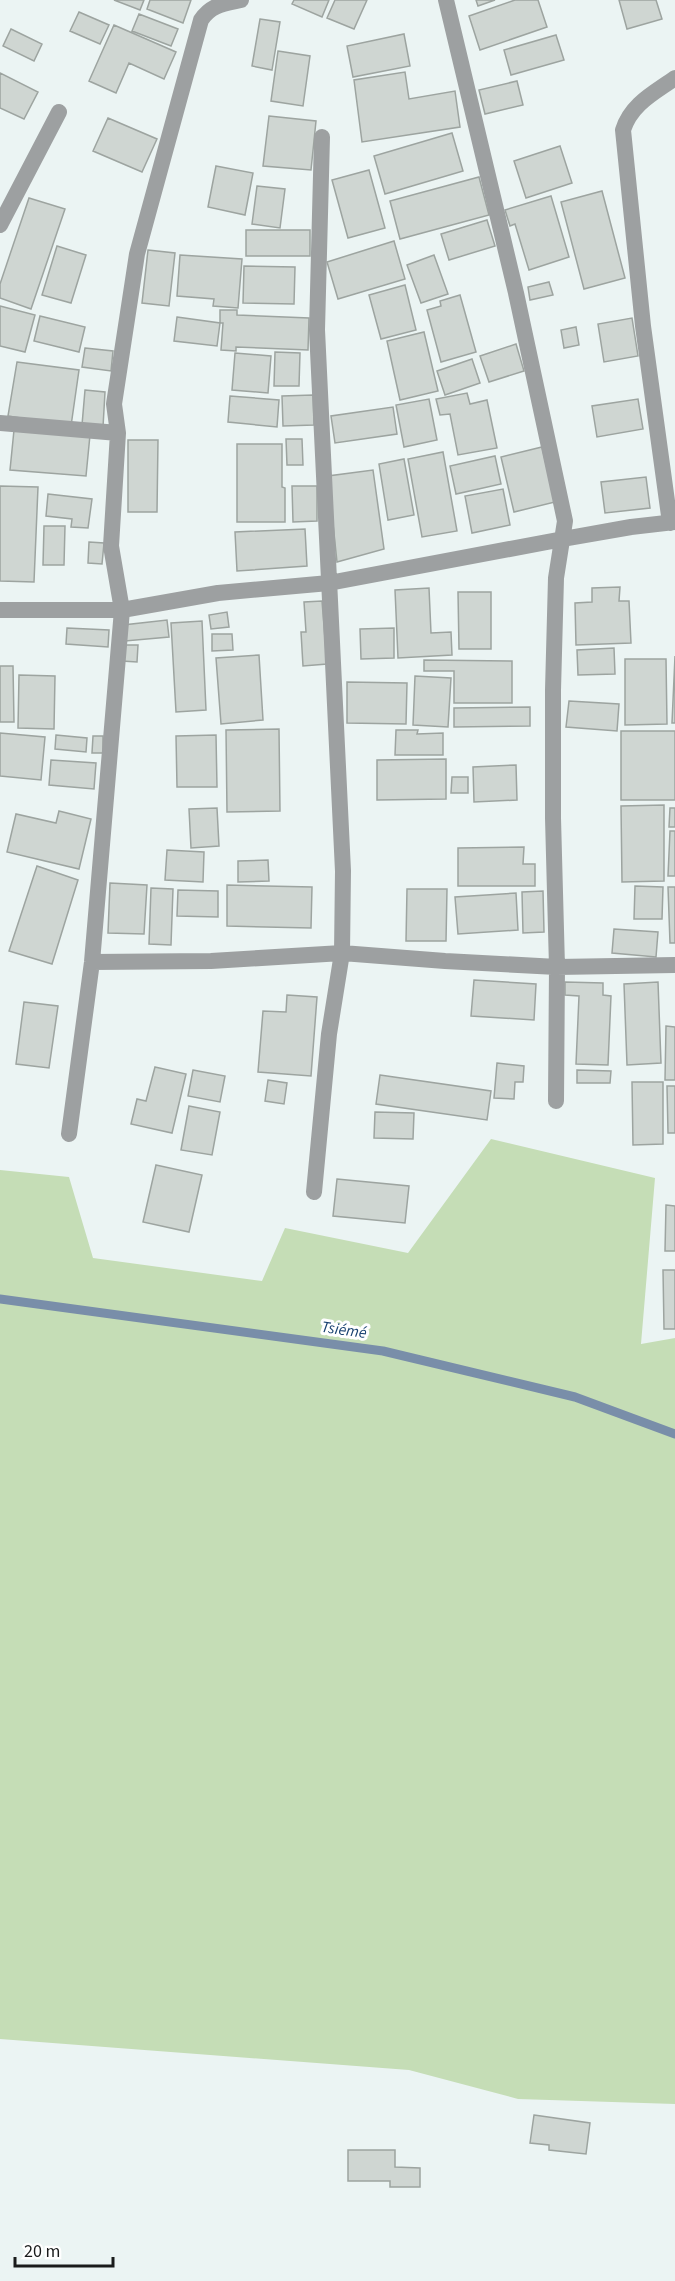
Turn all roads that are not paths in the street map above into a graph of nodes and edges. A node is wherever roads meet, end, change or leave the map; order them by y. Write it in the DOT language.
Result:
graph roads {
  1 [pos="240,0"];
  2 [pos="446,0"];
  3 [pos="675,78"];
  4 [pos="59,112"];
  5 [pos="322,137"];
  6 [pos="0,225"];
  7 [pos="0,423"];
  8 [pos="118,433"];
  9 [pos="673,523"];
  10 [pos="563,539"];
  11 [pos="329,583"];
  12 [pos="0,610"];
  13 [pos="122,610"];
  14 [pos="342,953"];
  15 [pos="92,962"];
  16 [pos="675,965"];
  17 [pos="557,967"];
  18 [pos="556,1101"];
  19 [pos="69,1134"];
  20 [pos="314,1192"];
  1 -- 8 [label="street"];
  2 -- 10 [label="street"];
  3 -- 9 [label="street"];
  4 -- 6 [label="street"];
  5 -- 11 [label="street"];
  7 -- 8 [label="street"];
  8 -- 13 [label="street"];
  9 -- 10 [label="street"];
  10 -- 11 [label="street"];
  10 -- 17 [label="street"];
  11 -- 13 [label="street"];
  11 -- 14 [label="street"];
  12 -- 13 [label="street"];
  13 -- 15 [label="street"];
  14 -- 15 [label="street"];
  14 -- 17 [label="street"];
  14 -- 20 [label="street"];
  15 -- 19 [label="street"];
  16 -- 17 [label="street"];
  17 -- 18 [label="street"];
}
